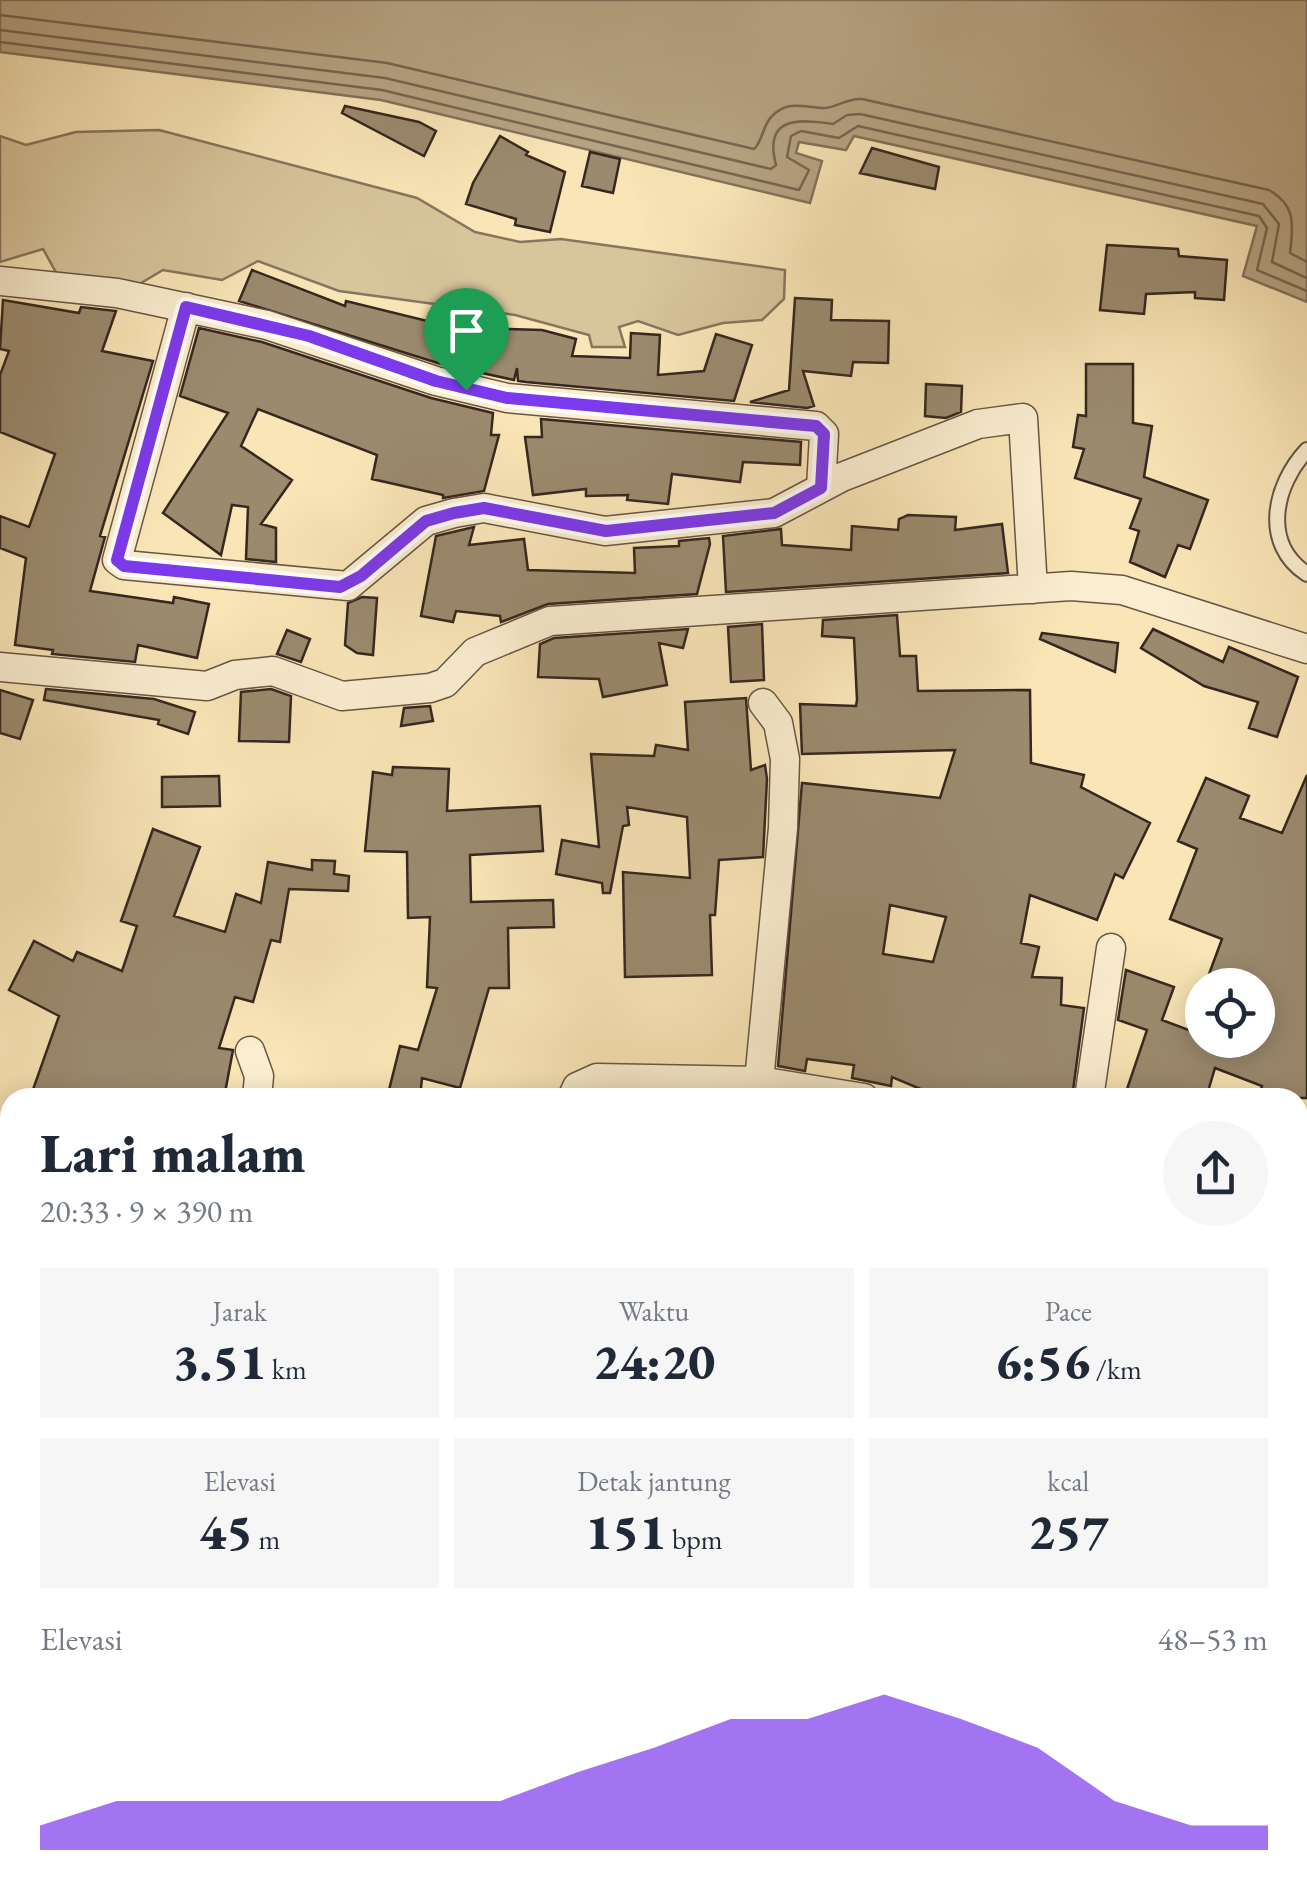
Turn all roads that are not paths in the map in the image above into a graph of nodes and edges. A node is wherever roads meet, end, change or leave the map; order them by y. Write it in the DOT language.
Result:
graph roads {
  1 [pos="0,281"];
  2 [pos="186,307"];
  3 [pos="1307,450"];
  4 [pos="821,488"];
  5 [pos="1307,574"];
  6 [pos="1033,589"];
  7 [pos="1307,649"];
  8 [pos="0,667"];
  9 [pos="763,703"];
  10 [pos="1111,948"];
  11 [pos="250,1051"];
  12 [pos="759,1081"];
  13 [pos="257,1088"];
  14 [pos="580,1088"];
  15 [pos="802,1088"];
  16 [pos="1090,1088"];
  1 -- 2 [label="street"];
  2 -- 4 [label="street"];
  2 -- 4 [label="street"];
  3 -- 5 [label="lane"];
  4 -- 6 [label="street"];
  6 -- 7 [label="street"];
  6 -- 8 [label="street"];
  9 -- 12 [label="street"];
  10 -- 16 [label="street"];
  11 -- 13 [label="street"];
  12 -- 14 [label="street"];
  12 -- 15 [label="street"];
}
